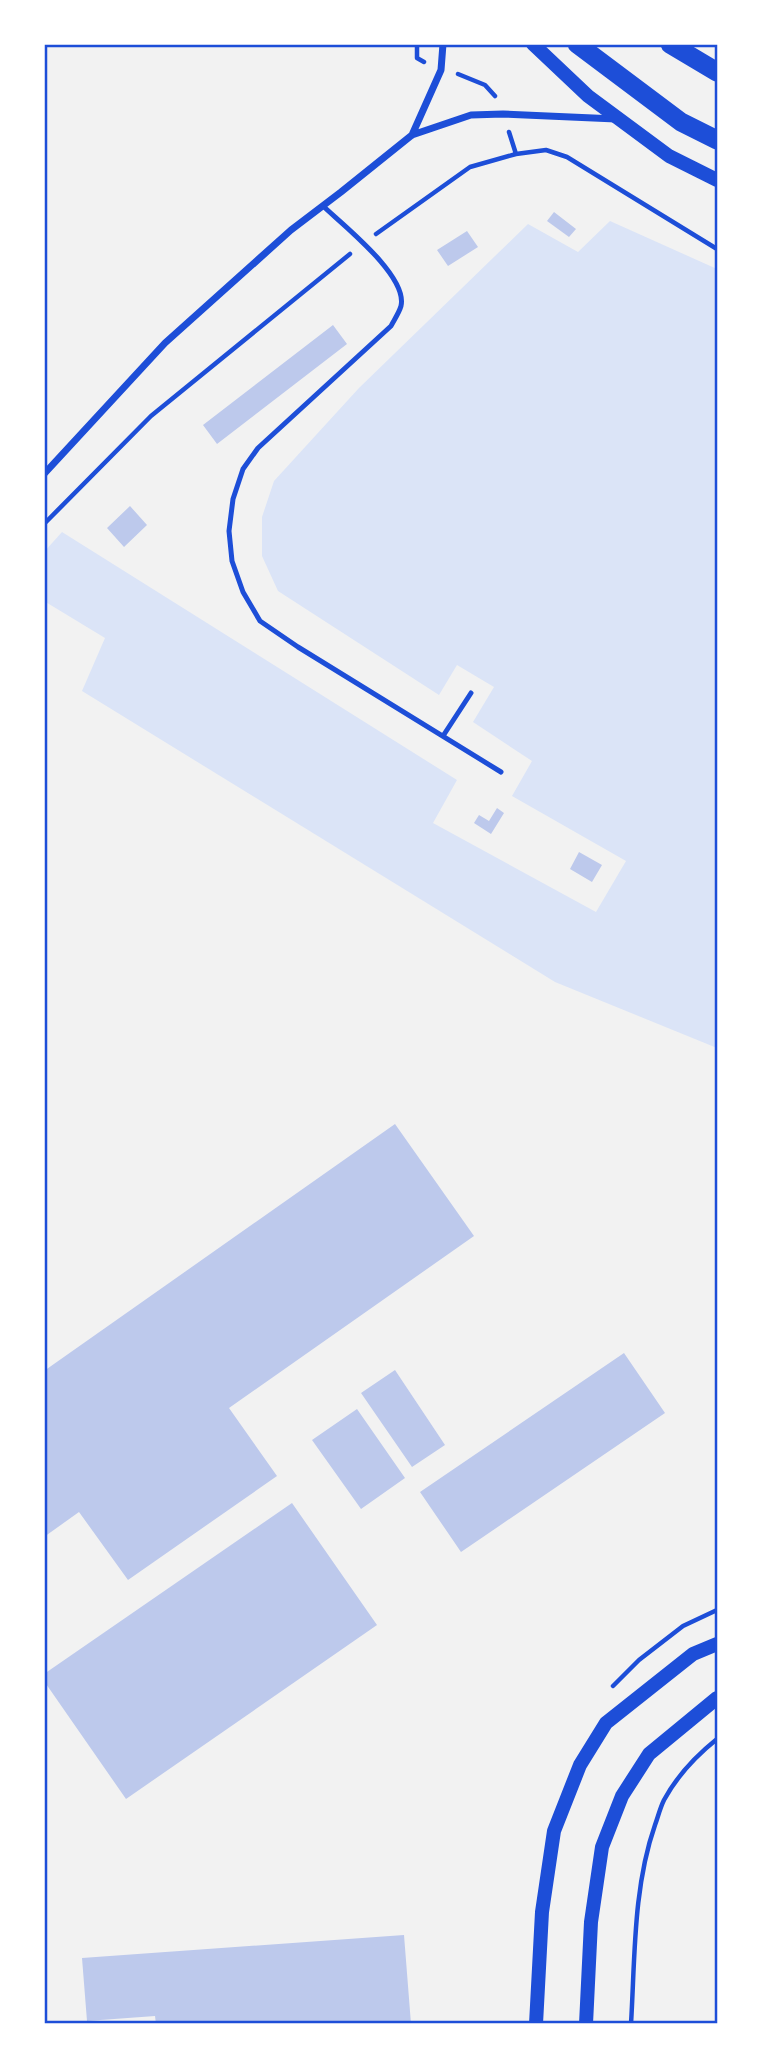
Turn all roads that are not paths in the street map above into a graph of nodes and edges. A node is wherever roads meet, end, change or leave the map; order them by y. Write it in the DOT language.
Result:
graph roads {
  1 [pos="443,44"];
  2 [pos="533,44"];
  3 [pos="577,44"];
  4 [pos="670,44"];
  5 [pos="717,72"];
  6 [pos="620,120"];
  7 [pos="412,135"];
  8 [pos="717,140"];
  9 [pos="717,180"];
  10 [pos="323,206"];
  11 [pos="44,474"];
  12 [pos="471,693"];
  13 [pos="443,736"];
  14 [pos="501,772"];
  15 [pos="717,1644"];
  16 [pos="717,1698"];
  17 [pos="536,2024"];
  18 [pos="586,2024"];
  1 -- 7 [label="street"];
  2 -- 6 [label="main road"];
  3 -- 8 [label="highway"];
  4 -- 5 [label="highway"];
  6 -- 7 [label="street"];
  6 -- 9 [label="main road"];
  7 -- 10 [label="street"];
  10 -- 11 [label="street"];
  10 -- 13 [label="lane"];
  12 -- 13 [label="lane"];
  13 -- 14 [label="lane"];
  15 -- 17 [label="main road"];
  16 -- 18 [label="main road"];
}
